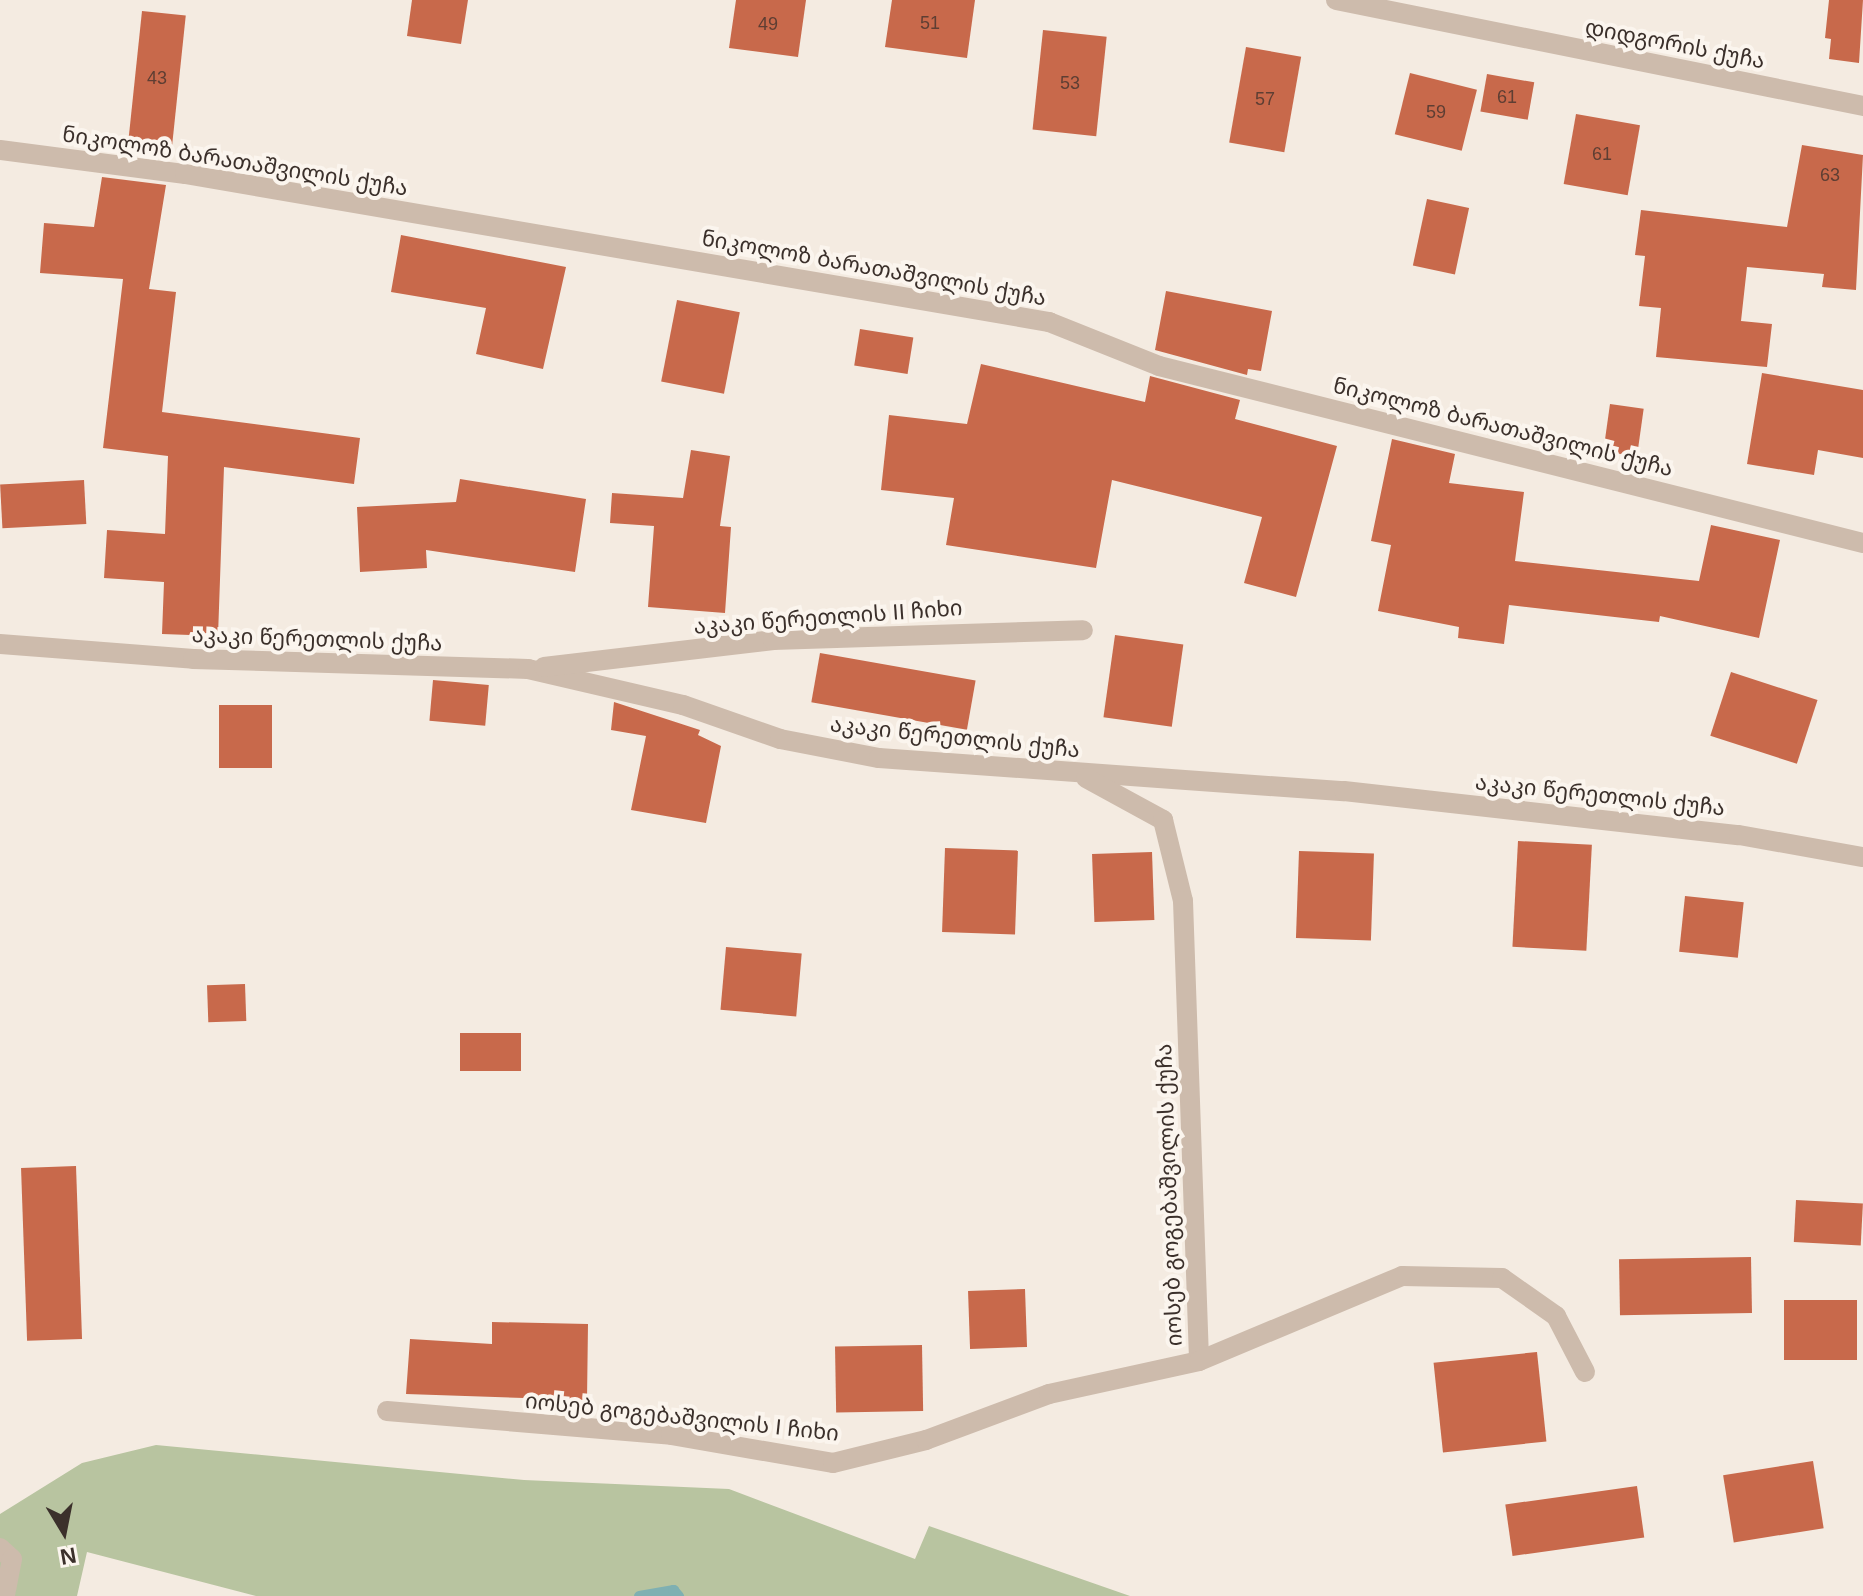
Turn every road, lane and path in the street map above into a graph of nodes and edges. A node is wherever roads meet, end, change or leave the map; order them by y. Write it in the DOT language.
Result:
graph roads {
  1 [pos="1336,0"];
  2 [pos="1863,106"];
  3 [pos="0,150"];
  4 [pos="1863,543"];
  5 [pos="1083,630"];
  6 [pos="0,644"];
  7 [pos="528,669"];
  8 [pos="1078,774"];
  9 [pos="1863,857"];
  10 [pos="1199,1361"];
  11 [pos="1585,1372"];
  12 [pos="387,1411"];
  13 [pos="0,1548"];
  14 [pos="5,1596"];
  1 -- 2 [label="street, დიდგორის ქუჩა"];
  3 -- 4 [label="street, ნიკოლოზ ბარათაშვილის ქუჩა"];
  5 -- 7 [label="street, აკაკი წერეთლის II ჩიხი"];
  6 -- 7 [label="street, აკაკი წერეთლის ქუჩა"];
  7 -- 8 [label="street, აკაკი წერეთლის ქუჩა"];
  8 -- 9 [label="street, აკაკი წერეთლის ქუჩა"];
  8 -- 10 [label="street, იოსებ გოგებაშვილის ქუჩა"];
  10 -- 11 [label="street, იოსებ გოგებაშვილის ქუჩა"];
  10 -- 12 [label="street, იოსებ გოგებაშვილის I ჩიხი"];
  13 -- 14 [label="street"];
}
